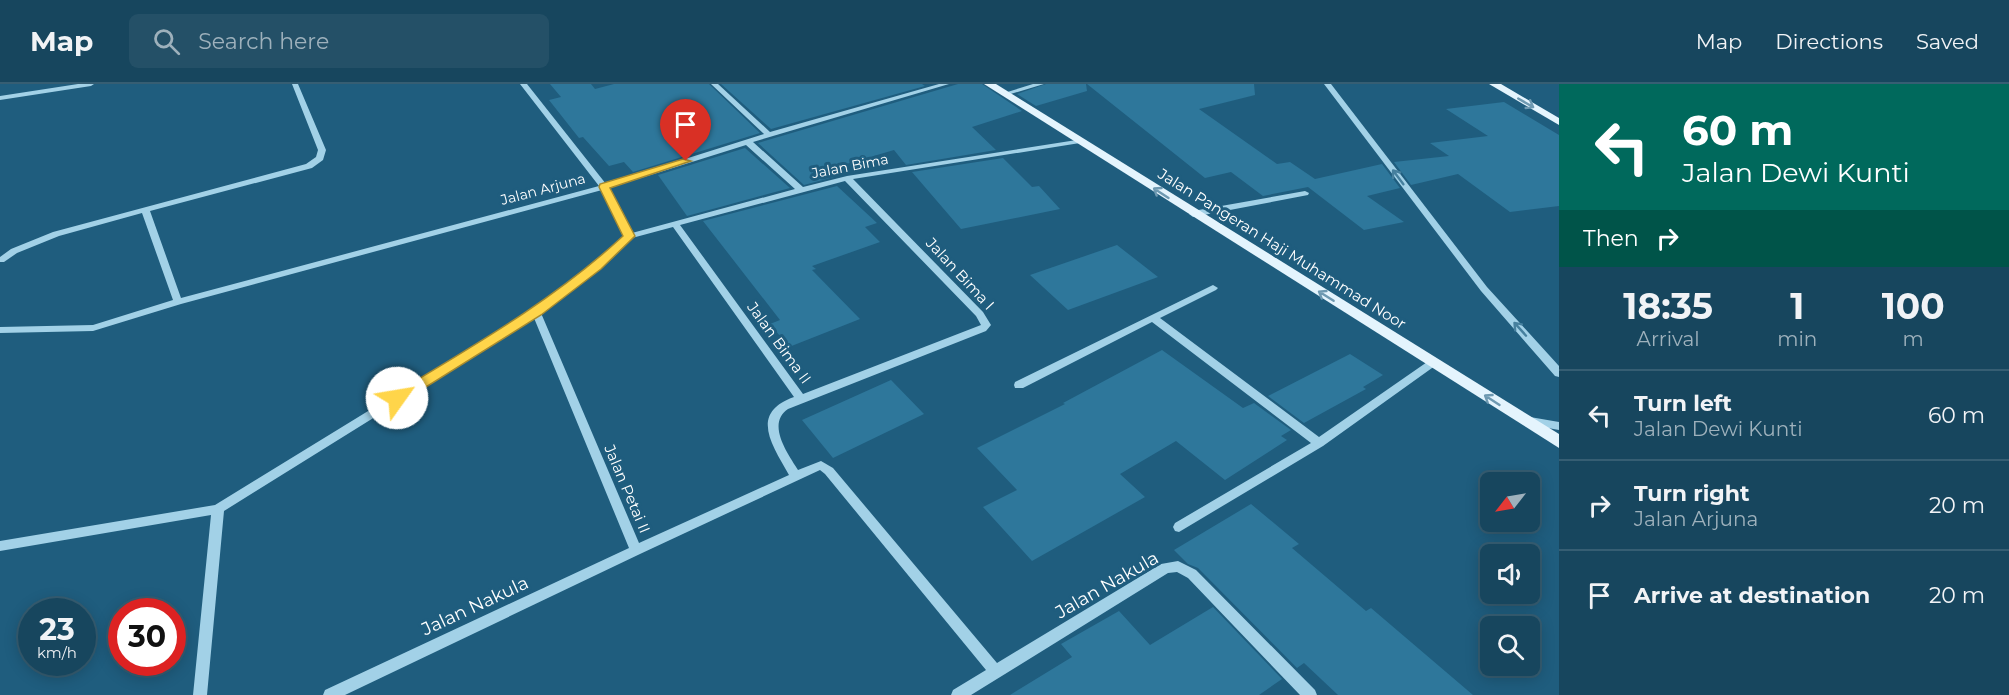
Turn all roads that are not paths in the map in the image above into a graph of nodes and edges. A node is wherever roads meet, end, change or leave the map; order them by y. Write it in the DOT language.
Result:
graph roads {
  1 [pos="92,84"];
  2 [pos="295,84"];
  3 [pos="523,84"];
  4 [pos="714,84"];
  5 [pos="946,84"];
  6 [pos="989,84"];
  7 [pos="1041,84"];
  8 [pos="1327,84"];
  9 [pos="1494,84"];
  10 [pos="1004,94"];
  11 [pos="0,98"];
  12 [pos="1559,122"];
  13 [pos="769,135"];
  14 [pos="748,141"];
  15 [pos="1080,141"];
  16 [pos="847,178"];
  17 [pos="604,187"];
  18 [pos="801,190"];
  19 [pos="1305,193"];
  20 [pos="146,210"];
  21 [pos="1193,214"];
  22 [pos="675,224"];
  23 [pos="629,236"];
  24 [pos="1,260"];
  25 [pos="1213,288"];
  26 [pos="178,302"];
  27 [pos="537,312"];
  28 [pos="1153,318"];
  29 [pos="0,330"];
  30 [pos="1434,363"];
  31 [pos="1559,373"];
  32 [pos="1019,385"];
  33 [pos="801,399"];
  34 [pos="1521,419"];
  35 [pos="1559,426"];
  36 [pos="1559,442"];
  37 [pos="1319,443"];
  38 [pos="795,476"];
  39 [pos="218,508"];
  40 [pos="1179,527"];
  41 [pos="0,546"];
  42 [pos="636,550"];
  43 [pos="996,672"];
  44 [pos="200,695"];
  45 [pos="330,695"];
  46 [pos="958,695"];
  47 [pos="1310,695"];
  1 -- 11 [label="street"];
  2 -- 20 [label="street"];
  3 -- 17 [label="street"];
  4 -- 13 [label="street"];
  5 -- 13 [label="street, Jalan Arjuna"];
  6 -- 10 [label="main road, Jalan Pangeran Haji Muhammad Noor"];
  7 -- 10 [label="street"];
  31 -- 8 [label="street, one-way"];
  9 -- 12 [label="main road, one-way"];
  10 -- 15 [label="main road, Jalan Pangeran Haji Muhammad Noor"];
  13 -- 14 [label="street, Jalan Arjuna"];
  14 -- 17 [label="street, Jalan Arjuna"];
  14 -- 18 [label="street"];
  15 -- 16 [label="street, Jalan Bima"];
  21 -- 15 [label="main road, Jalan Pangeran Haji Muhammad Noor, one-way"];
  16 -- 18 [label="street, Jalan Bima"];
  16 -- 33 [label="street, Jalan Bima I"];
  17 -- 23 [label="street"];
  17 -- 26 [label="street, Jalan Arjuna"];
  18 -- 22 [label="street, Jalan Bima"];
  19 -- 21 [label="street"];
  20 -- 24 [label="street"];
  20 -- 26 [label="street"];
  30 -- 21 [label="main road, Jalan Pangeran Haji Muhammad Noor, one-way"];
  22 -- 23 [label="street, Jalan Bima"];
  22 -- 33 [label="street, Jalan Bima II"];
  23 -- 27 [label="street"];
  25 -- 28 [label="street"];
  26 -- 29 [label="street, Jalan Arjuna"];
  27 -- 39 [label="street"];
  27 -- 42 [label="street, Jalan Petai II"];
  28 -- 32 [label="street"];
  28 -- 37 [label="street"];
  34 -- 30 [label="main road, Jalan Pangeran Haji Muhammad Noor, one-way"];
  30 -- 37 [label="street"];
  33 -- 38 [label="street, Jalan Bima II"];
  34 -- 35 [label="street"];
  34 -- 36 [label="main road, Jalan Pangeran Haji Muhammad Noor"];
  37 -- 40 [label="street"];
  38 -- 42 [label="street, Jalan Petai II"];
  38 -- 43 [label="street, Jalan Petai II"];
  39 -- 41 [label="street"];
  39 -- 44 [label="street"];
  42 -- 45 [label="street, Jalan Nakula"];
  43 -- 46 [label="street, Jalan Nakula"];
  43 -- 47 [label="street, Jalan Nakula"];
}
